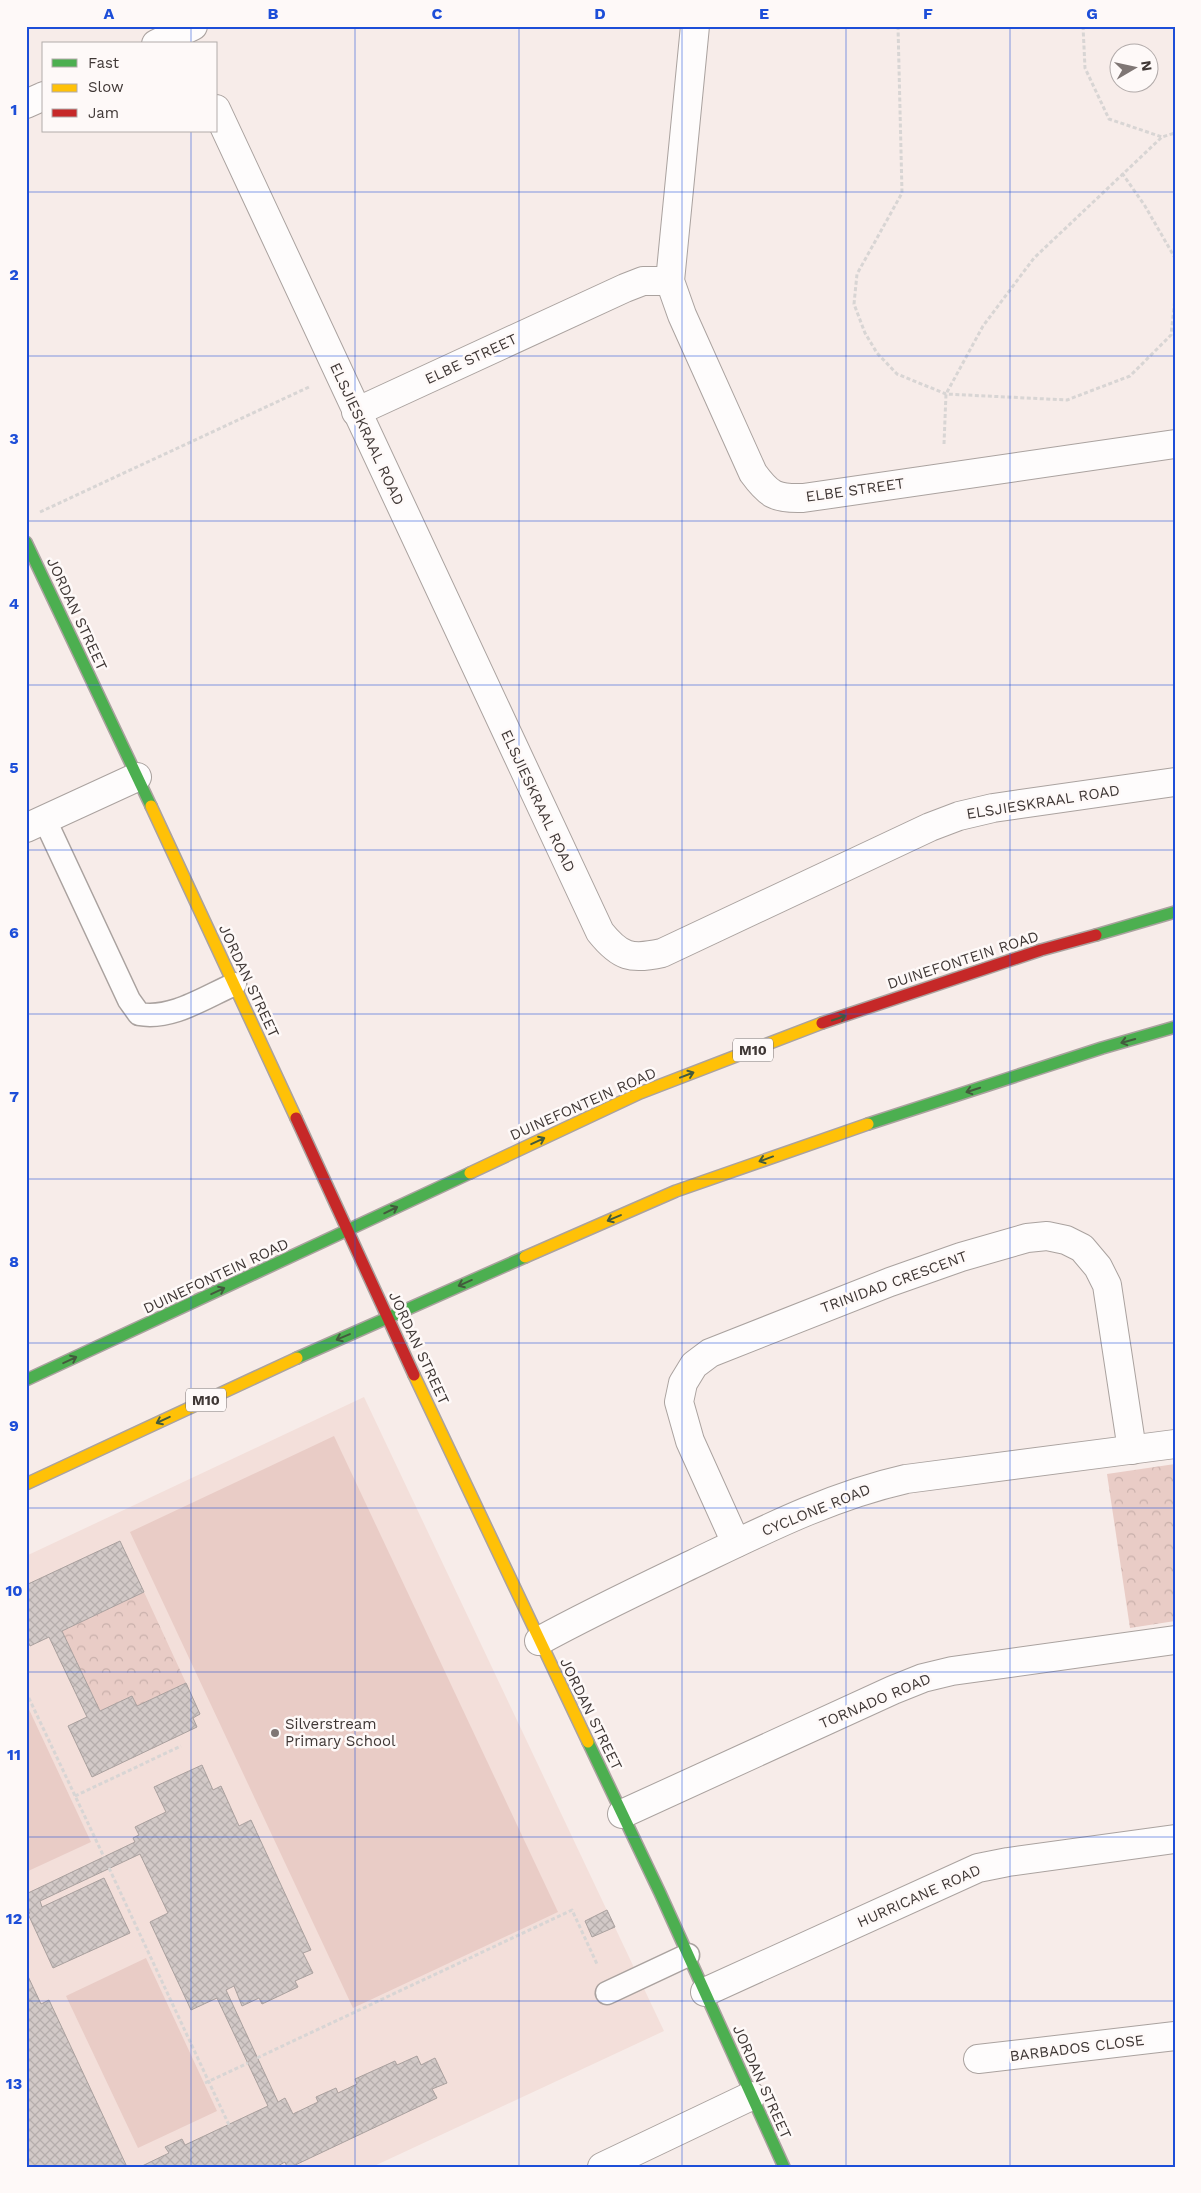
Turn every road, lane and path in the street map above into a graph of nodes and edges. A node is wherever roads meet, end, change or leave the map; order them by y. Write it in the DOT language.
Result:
graph roads {
  1 [pos="695,26"];
  2 [pos="898,26"];
  3 [pos="1083,26"];
  4 [pos="42,97"];
  5 [pos="26,104"];
  6 [pos="218,113"];
  7 [pos="1175,133"];
  8 [pos="1162,137"];
  9 [pos="1122,174"];
  10 [pos="1175,258"];
  11 [pos="670,281"];
  12 [pos="1175,298"];
  13 [pos="310,387"];
  14 [pos="946,394"];
  15 [pos="356,412"];
  16 [pos="1175,444"];
  17 [pos="945,448"];
  18 [pos="40,512"];
  19 [pos="26,542"];
  20 [pos="137,777"];
  21 [pos="1175,782"];
  22 [pos="35,824"];
  23 [pos="1175,912"];
  24 [pos="234,984"];
  25 [pos="1175,1027"];
  26 [pos="347,1231"];
  27 [pos="388,1318"];
  28 [pos="26,1380"];
  29 [pos="1175,1444"];
  30 [pos="1132,1450"];
  31 [pos="26,1484"];
  32 [pos="736,1543"];
  33 [pos="1175,1640"];
  34 [pos="539,1641"];
  35 [pos="26,1692"];
  36 [pos="181,1746"];
  37 [pos="75,1796"];
  38 [pos="622,1814"];
  39 [pos="1175,1839"];
  40 [pos="104,1857"];
  41 [pos="109,1868"];
  42 [pos="688,1955"];
  43 [pos="609,1992"];
  44 [pos="705,1992"];
  45 [pos="1175,2036"];
  46 [pos="257,2058"];
  47 [pos="978,2059"];
  48 [pos="248,2063"];
  49 [pos="207,2082"];
  50 [pos="751,2096"];
  51 [pos="229,2125"];
  52 [pos="602,2167"];
  53 [pos="784,2167"];
  1 -- 11 [label="street, ELBE STREET"];
  2 -- 14 [label="path"];
  3 -- 8 [label="path"];
  4 -- 5 [label="street"];
  6 -- 15 [label="street, ELSJIESKRAAL ROAD"];
  7 -- 8 [label="path"];
  8 -- 9 [label="path"];
  9 -- 10 [label="path"];
  9 -- 14 [label="path"];
  11 -- 15 [label="street, ELBE STREET"];
  11 -- 16 [label="street, ELBE STREET"];
  12 -- 14 [label="path"];
  13 -- 18 [label="path"];
  14 -- 17 [label="path"];
  15 -- 21 [label="street, ELSJIESKRAAL ROAD"];
  19 -- 20 [label="main road, JORDAN STREET"];
  20 -- 22 [label="street"];
  20 -- 24 [label="main road, JORDAN STREET"];
  22 -- 24 [label="lane"];
  26 -- 23 [label="main road, DUINEFONTEIN ROAD / M10, one-way"];
  24 -- 26 [label="main road, JORDAN STREET"];
  25 -- 27 [label="main road, M10, one-way"];
  26 -- 27 [label="main road, JORDAN STREET"];
  28 -- 26 [label="main road, DUINEFONTEIN ROAD / M10, one-way"];
  27 -- 31 [label="main road, M10, one-way"];
  27 -- 34 [label="main road, JORDAN STREET"];
  29 -- 30 [label="street, CYCLONE ROAD"];
  30 -- 32 [label="street, CYCLONE ROAD"];
  30 -- 32 [label="street, TRINIDAD CRESCENT"];
  32 -- 34 [label="street, CYCLONE ROAD"];
  33 -- 38 [label="street, TORNADO ROAD"];
  34 -- 38 [label="main road, JORDAN STREET"];
  35 -- 37 [label="path"];
  36 -- 37 [label="path"];
  37 -- 40 [label="path"];
  38 -- 42 [label="main road, JORDAN STREET"];
  39 -- 44 [label="street, HURRICANE ROAD"];
  41 -- 49 [label="path"];
  42 -- 43 [label="lane"];
  42 -- 44 [label="main road, JORDAN STREET"];
  43 -- 46 [label="path"];
  44 -- 50 [label="main road, JORDAN STREET"];
  45 -- 47 [label="street, BARBADOS CLOSE"];
  48 -- 49 [label="path"];
  49 -- 51 [label="path"];
  50 -- 52 [label="street"];
  50 -- 53 [label="main road, JORDAN STREET"];
}
